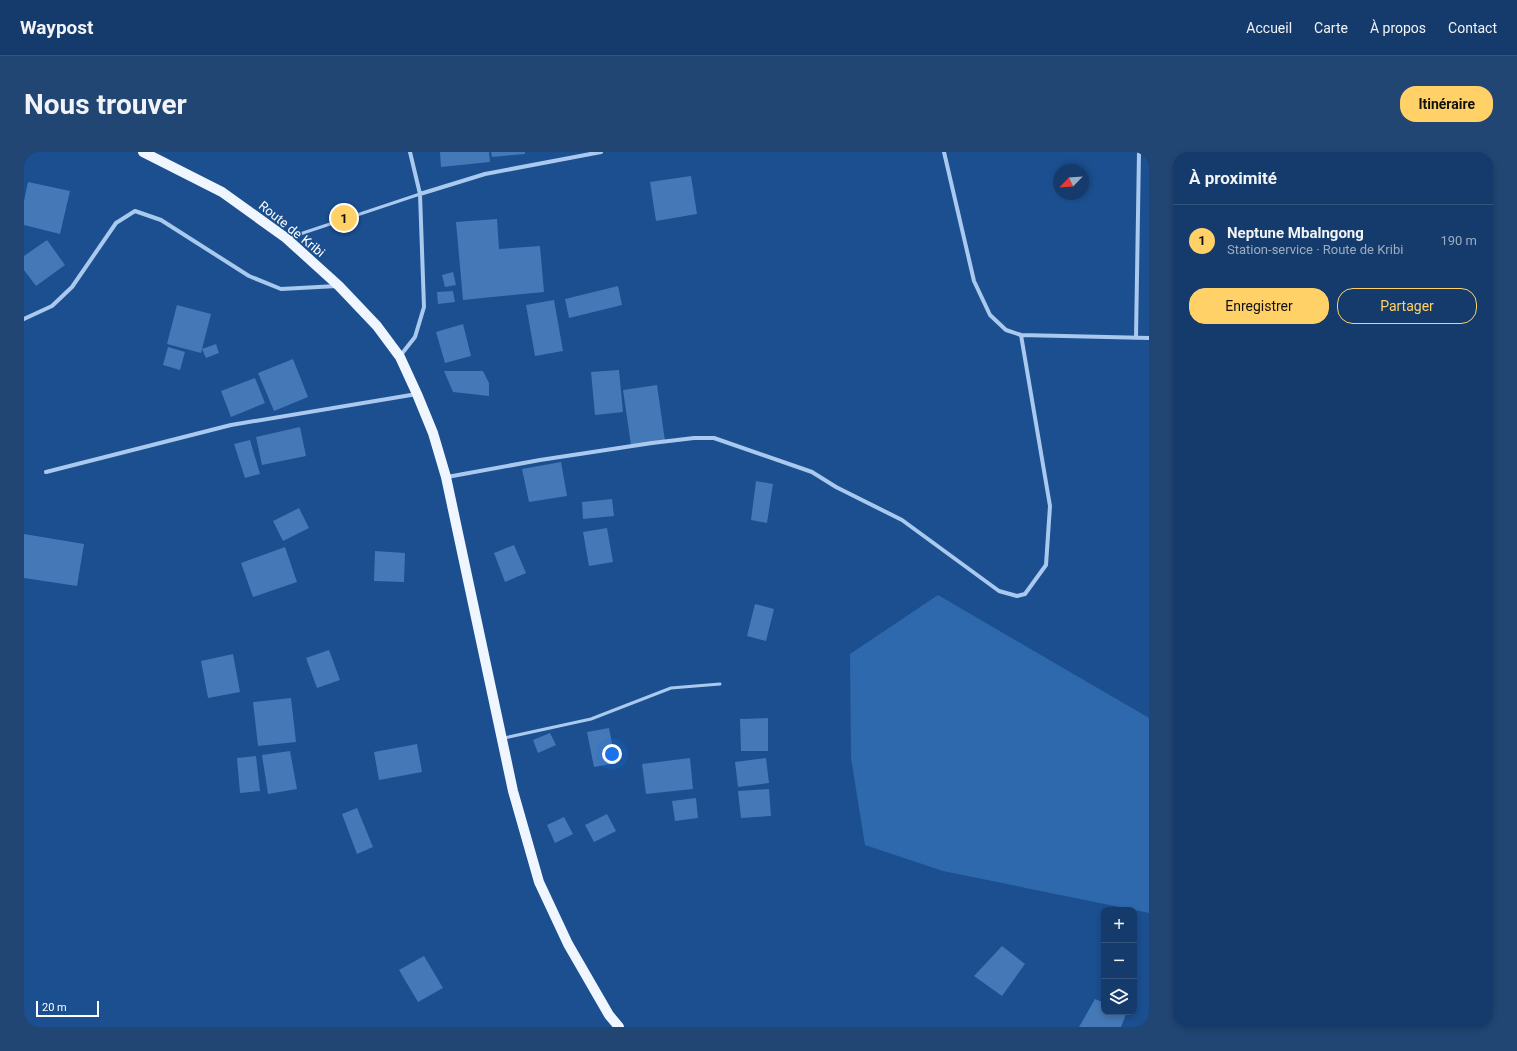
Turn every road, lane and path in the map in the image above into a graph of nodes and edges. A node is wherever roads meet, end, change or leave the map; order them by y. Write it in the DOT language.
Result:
graph roads {
  1 [pos="143,152"];
  2 [pos="410,152"];
  3 [pos="601,152"];
  4 [pos="944,152"];
  5 [pos="1139,152"];
  6 [pos="420,194"];
  7 [pos="286,238"];
  8 [pos="340,286"];
  9 [pos="24,319"];
  10 [pos="1021,335"];
  11 [pos="1136,338"];
  12 [pos="1149,338"];
  13 [pos="400,357"];
  14 [pos="417,394"];
  15 [pos="46,472"];
  16 [pos="446,477"];
  17 [pos="720,684"];
  18 [pos="502,738"];
  19 [pos="618,1027"];
  1 -- 7 [label="main road, Route de Kribi"];
  2 -- 6 [label="street"];
  3 -- 6 [label="street"];
  4 -- 10 [label="street"];
  5 -- 11 [label="street"];
  6 -- 7 [label="lane"];
  6 -- 13 [label="street"];
  7 -- 8 [label="main road, Route de Kribi"];
  8 -- 9 [label="street"];
  8 -- 13 [label="main road, Route de Kribi"];
  10 -- 11 [label="street"];
  10 -- 16 [label="street"];
  11 -- 12 [label="street"];
  13 -- 14 [label="main road, Route de Kribi"];
  14 -- 15 [label="street"];
  14 -- 16 [label="main road, Route de Kribi"];
  16 -- 18 [label="main road, Route de Kribi"];
  17 -- 18 [label="lane"];
  18 -- 19 [label="main road, Route de Kribi"];
}
